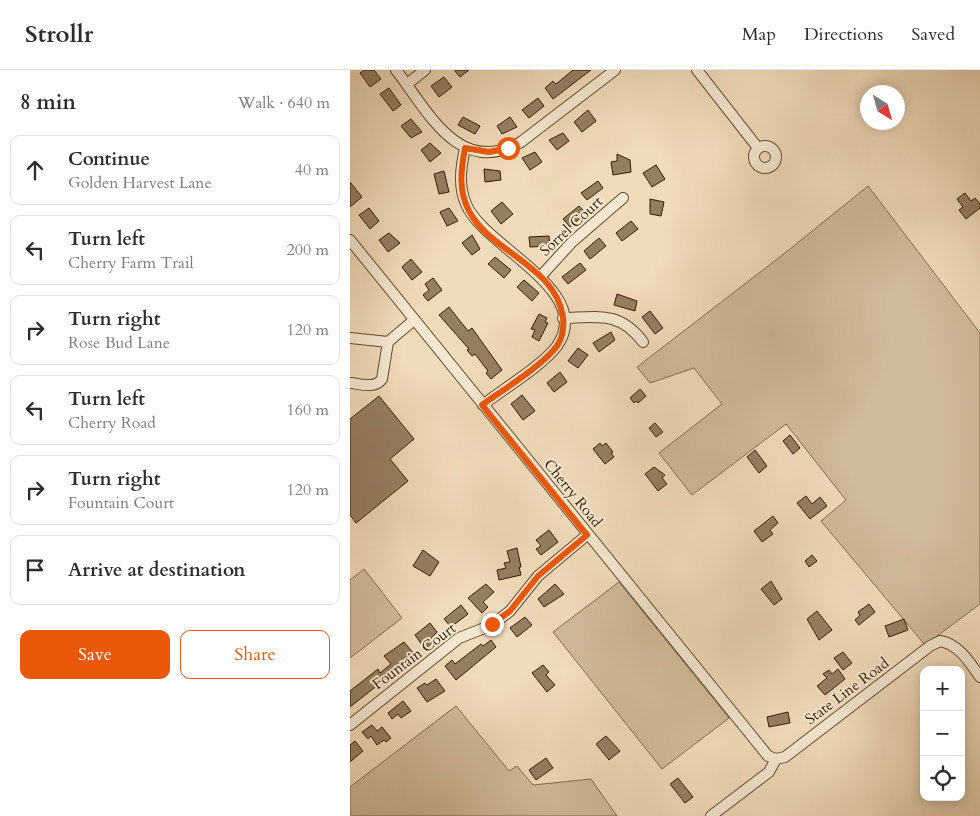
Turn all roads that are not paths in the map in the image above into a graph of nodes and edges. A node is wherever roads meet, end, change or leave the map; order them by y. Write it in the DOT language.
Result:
graph roads {
  1 [pos="396,70"];
  2 [pos="425,70"];
  3 [pos="615,70"];
  4 [pos="697,70"];
  5 [pos="407,84"];
  6 [pos="465,148"];
  7 [pos="758,148"];
  8 [pos="623,198"];
  9 [pos="350,240"];
  10 [pos="541,276"];
  11 [pos="563,318"];
  12 [pos="414,320"];
  13 [pos="350,338"];
  14 [pos="388,342"];
  15 [pos="643,342"];
  16 [pos="350,383"];
  17 [pos="482,405"];
  18 [pos="587,535"];
  19 [pos="980,677"];
  20 [pos="350,725"];
  21 [pos="776,759"];
  22 [pos="711,816"];
  1 -- 5 [label="street"];
  2 -- 5 [label="street"];
  3 -- 6 [label="street"];
  4 -- 7 [label="street"];
  5 -- 6 [label="street"];
  6 -- 10 [label="street"];
  8 -- 10 [label="street, Sorrel Court"];
  9 -- 12 [label="street, Cherry Road"];
  10 -- 11 [label="street"];
  11 -- 15 [label="street"];
  11 -- 17 [label="street"];
  12 -- 14 [label="street"];
  12 -- 17 [label="street, Cherry Road"];
  13 -- 14 [label="street"];
  14 -- 16 [label="street"];
  17 -- 18 [label="street, Cherry Road"];
  18 -- 20 [label="street, Fountain Court"];
  18 -- 21 [label="street, Cherry Road"];
  19 -- 21 [label="street, State Line Road"];
  21 -- 22 [label="street"];
}
